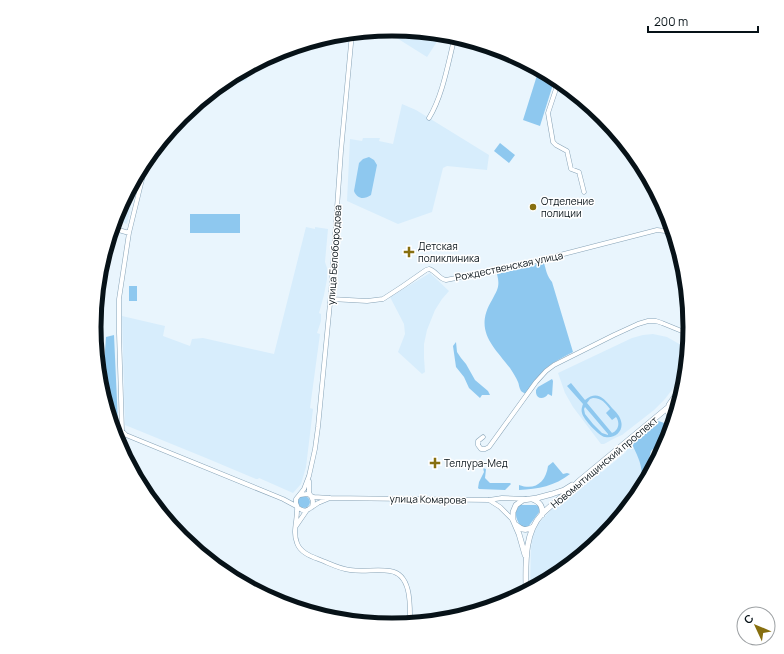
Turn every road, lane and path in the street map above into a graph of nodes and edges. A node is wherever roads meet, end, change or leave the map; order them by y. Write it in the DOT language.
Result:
graph roads {
  1 [pos="351,39"];
  2 [pos="453,43"];
  3 [pos="557,87"];
  4 [pos="430,118"];
  5 [pos="142,177"];
  6 [pos="584,192"];
  7 [pos="117,230"];
  8 [pos="667,231"];
  9 [pos="129,233"];
  10 [pos="331,299"];
  11 [pos="683,331"];
  12 [pos="674,397"];
  13 [pos="673,404"];
  14 [pos="666,409"];
  15 [pos="669,416"];
  16 [pos="483,437"];
  17 [pos="309,476"];
  18 [pos="578,481"];
  19 [pos="299,496"];
  20 [pos="310,496"];
  21 [pos="330,498"];
  22 [pos="283,499"];
  23 [pos="529,499"];
  24 [pos="489,500"];
  25 [pos="297,506"];
  26 [pos="310,508"];
  27 [pos="542,515"];
  28 [pos="514,523"];
  29 [pos="533,527"];
  30 [pos="295,528"];
  31 [pos="526,560"];
  32 [pos="526,585"];
  33 [pos="410,617"];
  1 -- 10 [label="street, улица Белобородова"];
  2 -- 4 [label="street"];
  3 -- 6 [label="street"];
  5 -- 9 [label="street"];
  7 -- 9 [label="street"];
  8 -- 10 [label="street, Рождественская улица"];
  9 -- 22 [label="street"];
  10 -- 17 [label="street, улица Белобородова"];
  11 -- 16 [label="street"];
  12 -- 14 [label="main road, Новомытищинский проспект"];
  13 -- 14 [label="main road, Новомытищинский проспект"];
  14 -- 15 [label="street"];
  14 -- 18 [label="main road, Новомытищинский проспект"];
  17 -- 19 [label="street, улица Белобородова"];
  17 -- 20 [label="street, улица Белобородова"];
  18 -- 23 [label="main road"];
  18 -- 27 [label="main road, Новомытищинский проспект"];
  19 -- 20 [label="street"];
  19 -- 22 [label="street"];
  19 -- 25 [label="street"];
  20 -- 21 [label="street, улица Комарова"];
  20 -- 26 [label="street"];
  21 -- 24 [label="street, улица Комарова"];
  21 -- 26 [label="street, улица Комарова"];
  22 -- 25 [label="street"];
  23 -- 24 [label="street, улица Комарова"];
  23 -- 27 [label="main road, Новомытищинский проспект"];
  23 -- 28 [label="main road"];
  24 -- 28 [label="street"];
  25 -- 26 [label="street"];
  25 -- 30 [label="street"];
  26 -- 30 [label="street"];
  27 -- 29 [label="main road, Новомытищинский проспект"];
  28 -- 29 [label="main road"];
  28 -- 31 [label="main road"];
  29 -- 31 [label="main road, Новомытищинский проспект"];
  30 -- 33 [label="street"];
  31 -- 32 [label="main road, Новомытищинский проспект"];
}
